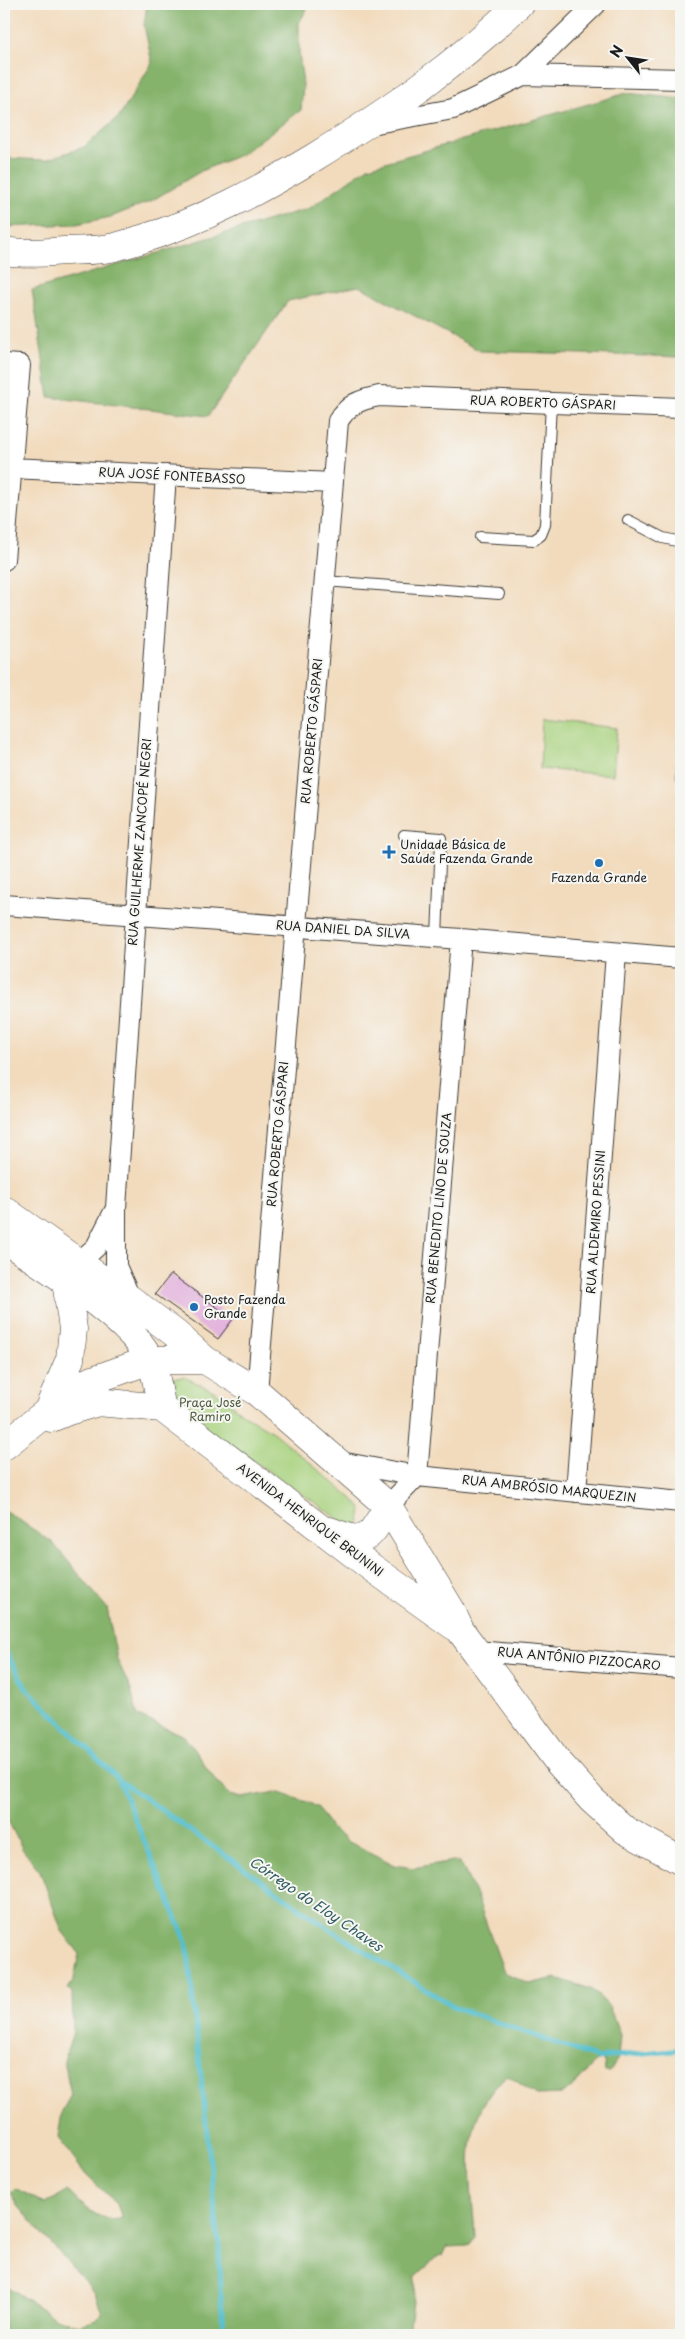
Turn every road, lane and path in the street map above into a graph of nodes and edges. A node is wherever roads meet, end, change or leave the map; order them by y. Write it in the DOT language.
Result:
graph roads {
  1 [pos="519,4"];
  2 [pos="596,4"];
  3 [pos="523,75"];
  4 [pos="681,78"];
  5 [pos="365,126"];
  6 [pos="4,251"];
  7 [pos="4,364"];
  8 [pos="551,403"];
  9 [pos="681,408"];
  10 [pos="11,468"];
  11 [pos="166,475"];
  12 [pos="332,483"];
  13 [pos="628,520"];
  14 [pos="480,537"];
  15 [pos="681,542"];
  16 [pos="4,560"];
  17 [pos="324,582"];
  18 [pos="499,594"];
  19 [pos="404,835"];
  20 [pos="4,906"];
  21 [pos="135,915"];
  22 [pos="296,927"];
  23 [pos="437,937"];
  24 [pos="461,939"];
  25 [pos="616,953"];
  26 [pos="681,958"];
  27 [pos="116,1208"];
  28 [pos="4,1210"];
  29 [pos="4,1240"];
  30 [pos="72,1272"];
  31 [pos="132,1300"];
  32 [pos="150,1360"];
  33 [pos="205,1360"];
  34 [pos="257,1392"];
  35 [pos="162,1408"];
  36 [pos="38,1419"];
  37 [pos="4,1446"];
  38 [pos="340,1462"];
  39 [pos="417,1476"];
  40 [pos="576,1492"];
  41 [pos="681,1502"];
  42 [pos="388,1506"];
  43 [pos="319,1526"];
  44 [pos="460,1630"];
  45 [pos="476,1651"];
  46 [pos="681,1668"];
  47 [pos="681,1861"];
  1 -- 5 [label="main road"];
  2 -- 3 [label="street"];
  3 -- 4 [label="street"];
  3 -- 5 [label="street"];
  5 -- 6 [label="main road"];
  7 -- 10 [label="street"];
  8 -- 9 [label="street, RUA ROBERTO GÁSPARI"];
  8 -- 12 [label="street, RUA ROBERTO GÁSPARI"];
  8 -- 14 [label="lane"];
  10 -- 11 [label="street, RUA JOSÉ FONTEBASSO"];
  10 -- 16 [label="street"];
  11 -- 12 [label="street, RUA JOSÉ FONTEBASSO"];
  11 -- 21 [label="street, RUA GUILHERME ZANCOPÉ NEGRI"];
  12 -- 17 [label="street, RUA ROBERTO GÁSPARI"];
  13 -- 15 [label="lane"];
  17 -- 18 [label="lane"];
  17 -- 22 [label="street, RUA ROBERTO GÁSPARI"];
  19 -- 23 [label="lane"];
  20 -- 21 [label="street, RUA DANIEL DA SILVA"];
  21 -- 22 [label="street, RUA DANIEL DA SILVA"];
  21 -- 27 [label="street, RUA GUILHERME ZANCOPÉ NEGRI"];
  22 -- 23 [label="street, RUA DANIEL DA SILVA"];
  22 -- 34 [label="street, RUA ROBERTO GÁSPARI"];
  23 -- 24 [label="street, RUA DANIEL DA SILVA"];
  24 -- 25 [label="street, RUA DANIEL DA SILVA"];
  24 -- 39 [label="street, RUA BENEDITO LINO DE SOUZA"];
  25 -- 26 [label="street, RUA DANIEL DA SILVA"];
  25 -- 40 [label="street, RUA ALDEMIRO PESSINI"];
  27 -- 30 [label="street, RUA GUILHERME ZANCOPÉ NEGRI"];
  27 -- 31 [label="street, RUA GUILHERME ZANCOPÉ NEGRI"];
  28 -- 30 [label="main road, AVENIDA HENRIQUE BRUNINI"];
  29 -- 30 [label="main road, AVENIDA HENRIQUE BRUNINI"];
  30 -- 31 [label="main road, AVENIDA HENRIQUE BRUNINI"];
  30 -- 32 [label="main road, AVENIDA HENRIQUE BRUNINI"];
  30 -- 36 [label="main road"];
  31 -- 33 [label="main road, AVENIDA HENRIQUE BRUNINI"];
  32 -- 33 [label="main road"];
  32 -- 35 [label="main road"];
  32 -- 36 [label="main road"];
  33 -- 34 [label="main road, AVENIDA HENRIQUE BRUNINI"];
  34 -- 38 [label="main road, AVENIDA HENRIQUE BRUNINI"];
  35 -- 36 [label="main road"];
  35 -- 43 [label="main road, AVENIDA HENRIQUE BRUNINI"];
  36 -- 37 [label="main road"];
  38 -- 39 [label="street, RUA AMBRÓSIO MARQUEZIN"];
  38 -- 42 [label="main road, AVENIDA HENRIQUE BRUNINI"];
  39 -- 40 [label="street, RUA AMBRÓSIO MARQUEZIN"];
  39 -- 42 [label="street"];
  40 -- 41 [label="street, RUA AMBRÓSIO MARQUEZIN"];
  42 -- 43 [label="main road"];
  42 -- 44 [label="main road, AVENIDA HENRIQUE BRUNINI"];
  43 -- 44 [label="main road, AVENIDA HENRIQUE BRUNINI"];
  44 -- 45 [label="main road, AVENIDA HENRIQUE BRUNINI"];
  45 -- 46 [label="street, RUA ANTÔNIO PIZZOCARO"];
  45 -- 47 [label="main road, AVENIDA HENRIQUE BRUNINI"];
}
